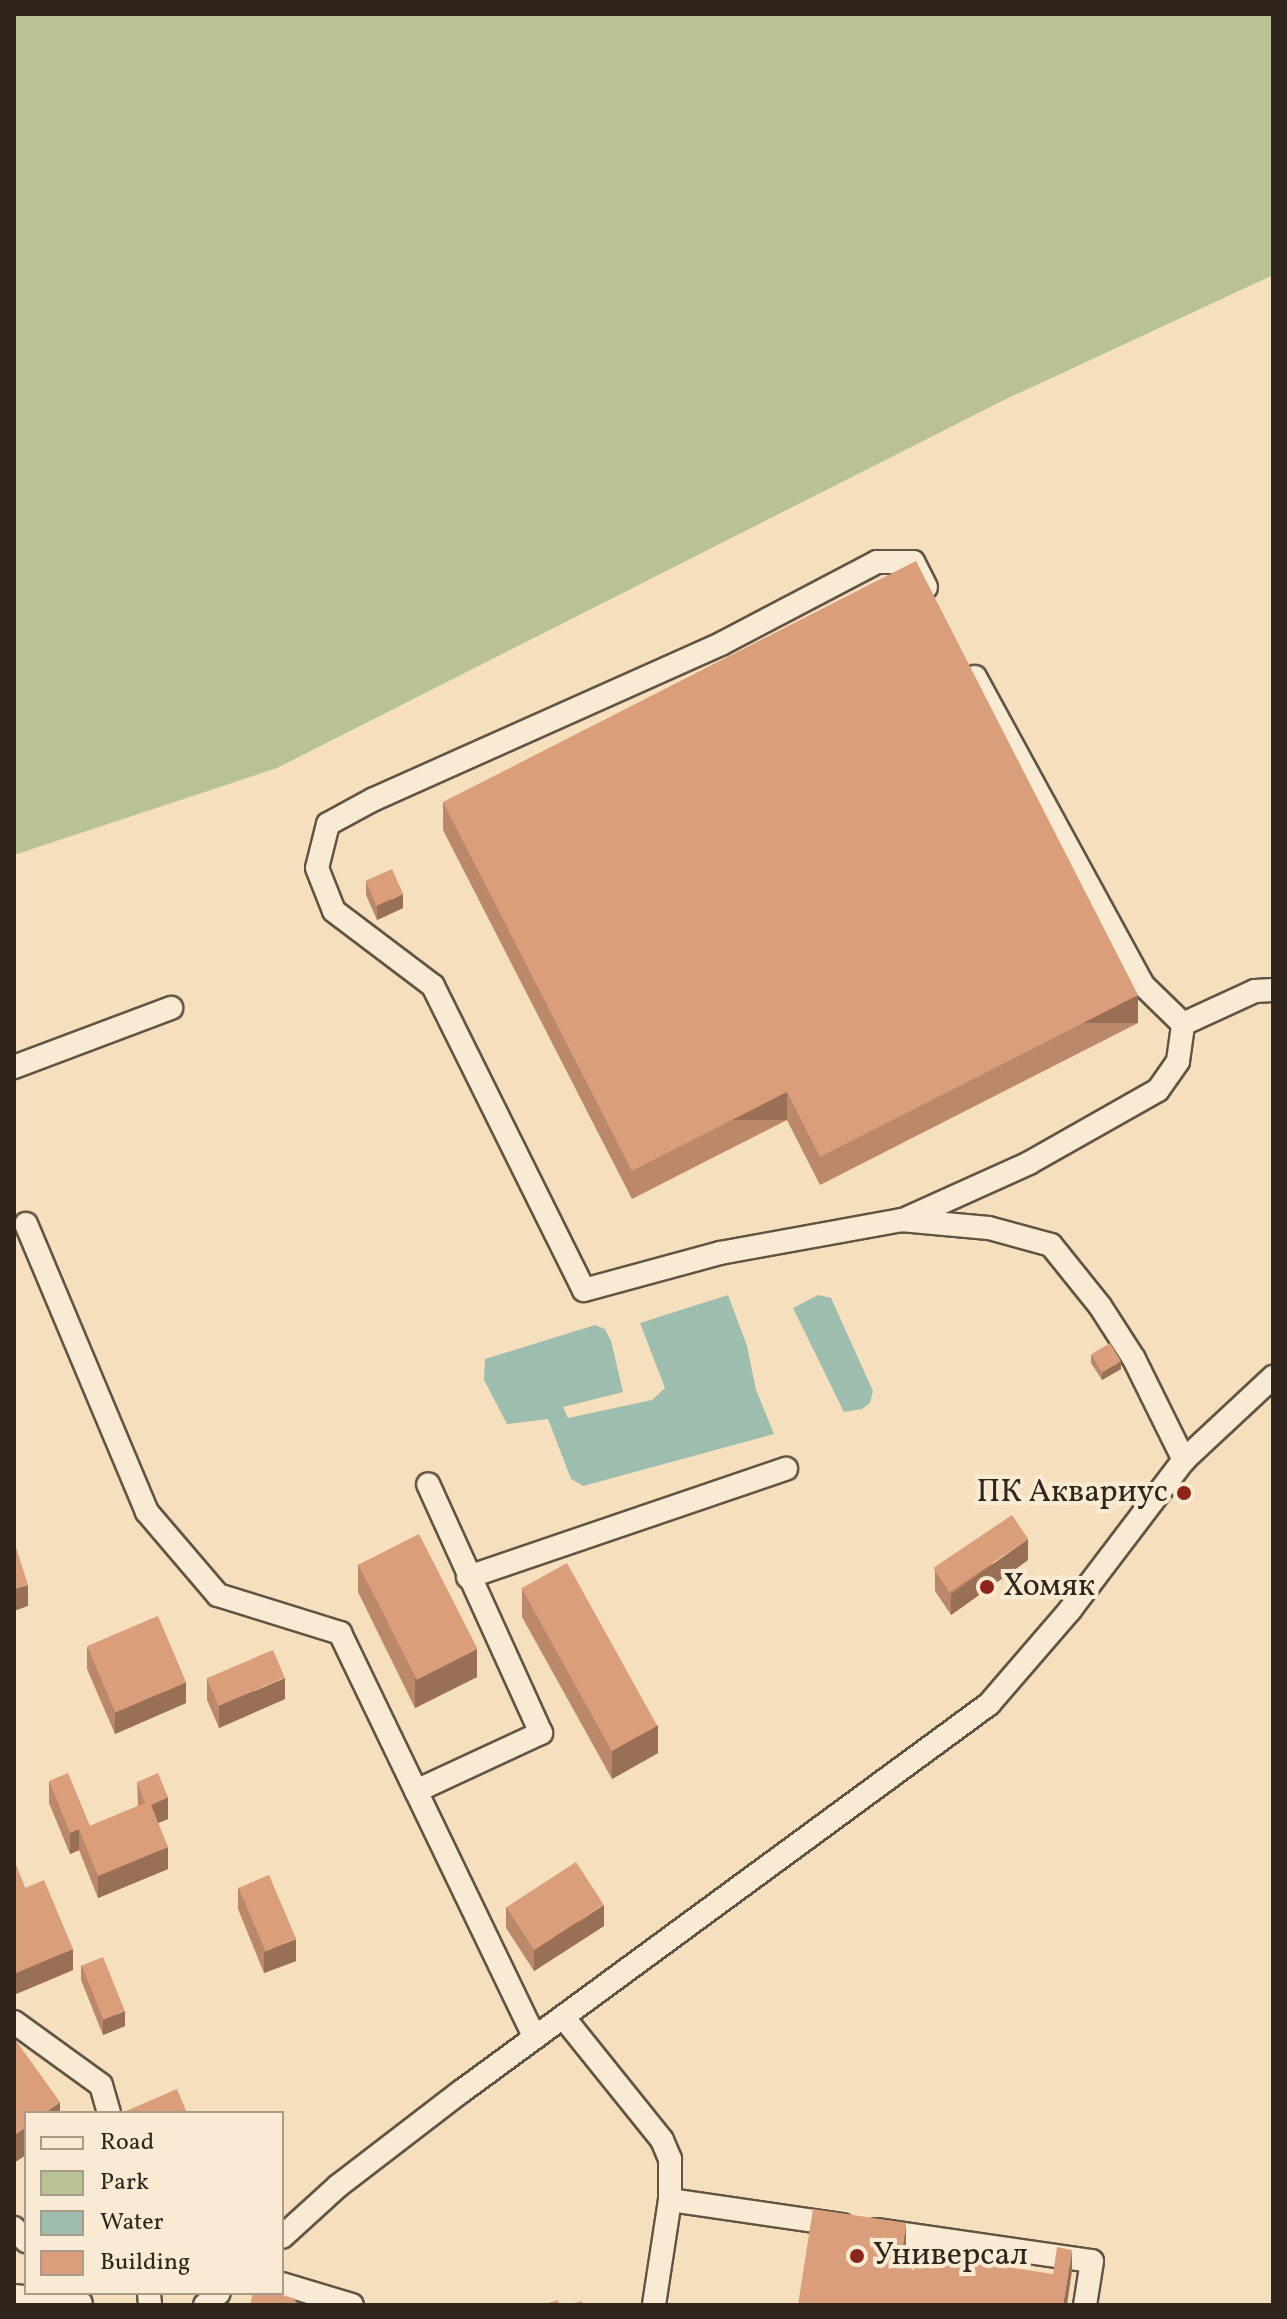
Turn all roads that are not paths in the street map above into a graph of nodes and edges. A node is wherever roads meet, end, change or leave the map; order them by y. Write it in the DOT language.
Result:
graph roads {
  1 [pos="939,611"];
  2 [pos="967,662"];
  3 [pos="1273,990"];
  4 [pos="171,1008"];
  5 [pos="1183,1024"];
  6 [pos="14,1067"];
  7 [pos="901,1220"];
  8 [pos="26,1224"];
  9 [pos="1273,1377"];
  10 [pos="1184,1460"];
  11 [pos="786,1469"];
  12 [pos="428,1484"];
  13 [pos="468,1577"];
  14 [pos="416,1791"];
  15 [pos="564,2018"];
  16 [pos="14,2022"];
  17 [pos="535,2038"];
  18 [pos="108,2111"];
  19 [pos="670,2200"];
  20 [pos="284,2235"];
  21 [pos="284,2285"];
  22 [pos="14,2296"];
  23 [pos="79,2300"];
  24 [pos="352,2305"];
  25 [pos="654,2305"];
  26 [pos="1085,2305"];
  1 -- 7 [label="street"];
  2 -- 5 [label="street"];
  3 -- 5 [label="street"];
  4 -- 6 [label="street"];
  5 -- 7 [label="street"];
  7 -- 10 [label="street"];
  8 -- 14 [label="street"];
  9 -- 10 [label="street"];
  10 -- 15 [label="street"];
  11 -- 13 [label="street"];
  12 -- 13 [label="street"];
  13 -- 14 [label="street"];
  14 -- 17 [label="street"];
  15 -- 17 [label="street"];
  15 -- 19 [label="street"];
  16 -- 18 [label="street"];
  17 -- 20 [label="street"];
  19 -- 25 [label="street"];
  19 -- 26 [label="street"];
  21 -- 24 [label="street"];
  22 -- 23 [label="street"];
}
